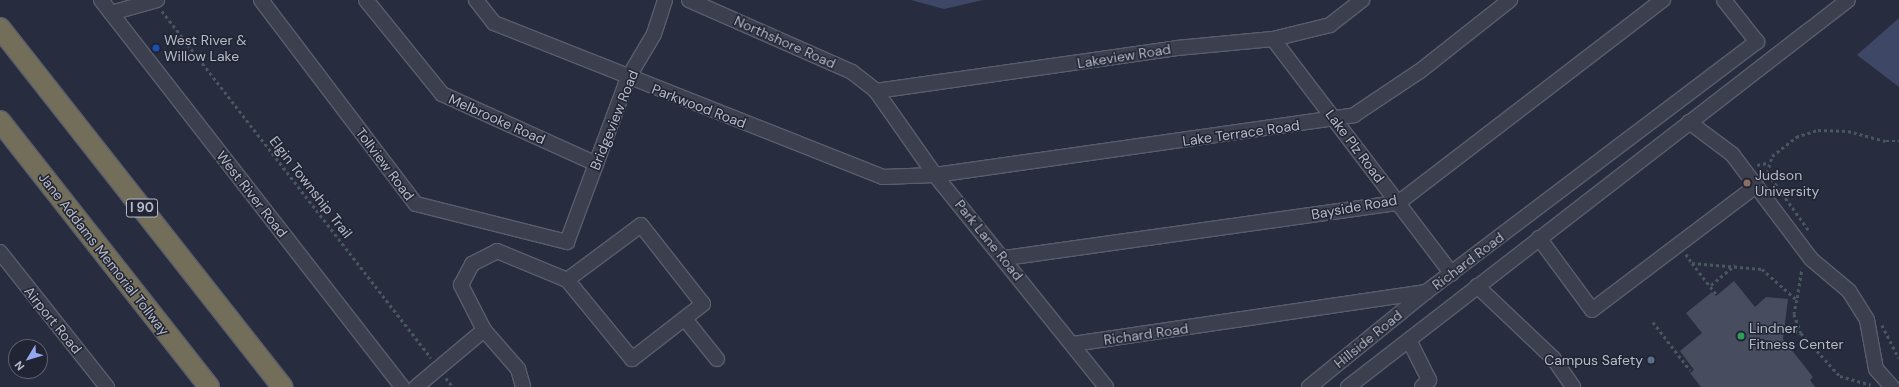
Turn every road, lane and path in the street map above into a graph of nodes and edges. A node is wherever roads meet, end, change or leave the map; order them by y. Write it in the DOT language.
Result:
graph roads {
  1 [pos="102,0"];
  2 [pos="261,0"];
  3 [pos="366,0"];
  4 [pos="476,0"];
  5 [pos="665,0"];
  6 [pos="689,0"];
  7 [pos="1362,0"];
  8 [pos="1510,0"];
  9 [pos="1663,0"];
  10 [pos="1724,0"];
  11 [pos="1848,0"];
  12 [pos="156,1"];
  13 [pos="114,6"];
  14 [pos="0,28"];
  15 [pos="1273,39"];
  16 [pos="628,78"];
  17 [pos="876,91"];
  18 [pos="1335,120"];
  19 [pos="0,121"];
  20 [pos="1690,122"];
  21 [pos="1899,141"];
  22 [pos="1768,163"];
  23 [pos="596,164"];
  24 [pos="1754,167"];
  25 [pos="935,174"];
  26 [pos="1756,186"];
  27 [pos="1398,203"];
  28 [pos="1812,236"];
  29 [pos="1539,238"];
  30 [pos="567,242"];
  31 [pos="1679,244"];
  32 [pos="1,257"];
  33 [pos="1005,258"];
  34 [pos="1692,263"];
  35 [pos="1800,264"];
  36 [pos="1735,265"];
  37 [pos="1452,274"];
  38 [pos="566,280"];
  39 [pos="1477,286"];
  40 [pos="1711,286"];
  41 [pos="1426,292"];
  42 [pos="1716,294"];
  43 [pos="1797,300"];
  44 [pos="685,319"];
  45 [pos="1880,319"];
  46 [pos="1653,322"];
  47 [pos="1789,328"];
  48 [pos="484,330"];
  49 [pos="1801,333"];
  50 [pos="1409,340"];
  51 [pos="1073,344"];
  52 [pos="1899,358"];
  53 [pos="717,359"];
  54 [pos="438,368"];
  55 [pos="1690,370"];
  56 [pos="107,387"];
  57 [pos="209,387"];
  58 [pos="283,387"];
  59 [pos="402,387"];
  60 [pos="416,387"];
  61 [pos="453,387"];
  62 [pos="523,387"];
  63 [pos="1106,387"];
  64 [pos="1310,387"];
  65 [pos="1348,387"];
  66 [pos="1422,387"];
  67 [pos="1573,387"];
  68 [pos="1892,387"];
  1 -- 13 [label="street, West River Road"];
  2 -- 30 [label="street, Tollview Road"];
  3 -- 23 [label="street, Melbrooke Road"];
  4 -- 16 [label="street, Parkwood Road"];
  5 -- 16 [label="street, Bridgeview Road"];
  6 -- 17 [label="street, Northshore Road"];
  7 -- 15 [label="street, Lakeview Road"];
  8 -- 18 [label="street, Lake Terrace Road"];
  9 -- 27 [label="street, Bayside Road"];
  10 -- 37 [label="street, Richard Road"];
  11 -- 20 [label="street"];
  12 -- 13 [label="street"];
  12 -- 54 [label="path, Elgin Township Trail"];
  13 -- 59 [label="street, West River Road"];
  14 -- 58 [label="highway, I 90"];
  15 -- 17 [label="street, Lakeview Road"];
  15 -- 18 [label="street, Lake Plz Road"];
  16 -- 23 [label="street, Bridgeview Road"];
  16 -- 25 [label="street, Parkwood Road"];
  17 -- 25 [label="street, Park Lane Road"];
  18 -- 25 [label="street, Lake Terrace Road"];
  18 -- 27 [label="street, Lake Plz Road"];
  19 -- 57 [label="highway, Jane Addams Memorial Tollway"];
  20 -- 26 [label="street"];
  20 -- 29 [label="street"];
  21 -- 22 [label="path"];
  22 -- 24 [label="path"];
  22 -- 28 [label="path"];
  23 -- 30 [label="street, Bridgeview Road"];
  25 -- 33 [label="street, Park Lane Road"];
  26 -- 31 [label="street"];
  26 -- 68 [label="street"];
  27 -- 33 [label="street, Bayside Road"];
  27 -- 37 [label="street, Lake Plz Road"];
  29 -- 31 [label="street"];
  29 -- 39 [label="street"];
  31 -- 34 [label="path"];
  32 -- 56 [label="street, Airport Road"];
  33 -- 51 [label="street, Park Lane Road"];
  34 -- 36 [label="path"];
  34 -- 40 [label="path"];
  35 -- 43 [label="path"];
  36 -- 40 [label="path"];
  36 -- 43 [label="path"];
  37 -- 41 [label="street, Richard Road"];
  38 -- 44 [label="street"];
  38 -- 44 [label="street"];
  38 -- 48 [label="street"];
  39 -- 50 [label="street"];
  39 -- 67 [label="street"];
  40 -- 42 [label="path"];
  41 -- 51 [label="street, Richard Road"];
  41 -- 64 [label="street, Hillside Road"];
  43 -- 49 [label="path"];
  44 -- 53 [label="street"];
  45 -- 52 [label="path"];
  46 -- 55 [label="path"];
  47 -- 49 [label="path"];
  48 -- 54 [label="street"];
  48 -- 62 [label="street"];
  49 -- 68 [label="path"];
  50 -- 65 [label="street"];
  50 -- 66 [label="street"];
  51 -- 63 [label="street, Park Lane Road"];
  54 -- 60 [label="street"];
  54 -- 61 [label="path, Elgin Township Trail"];
}
